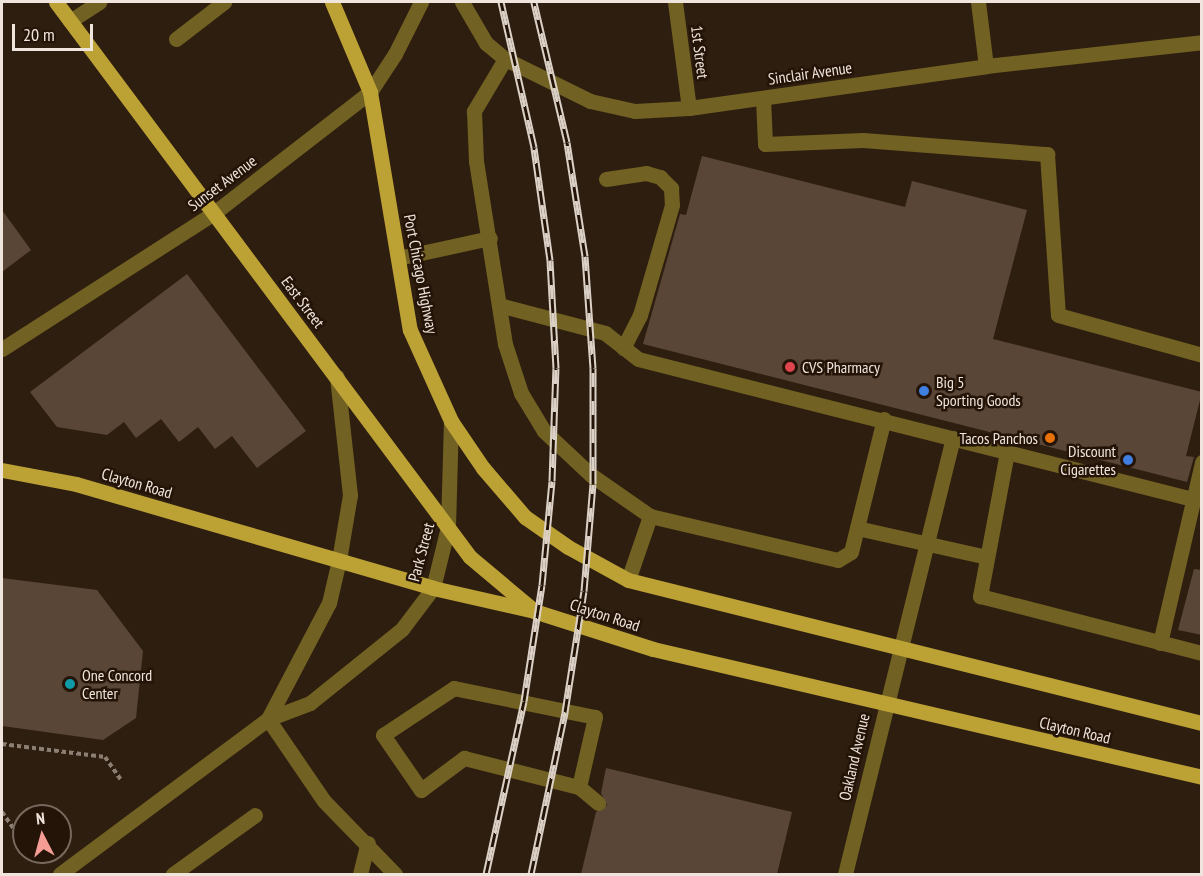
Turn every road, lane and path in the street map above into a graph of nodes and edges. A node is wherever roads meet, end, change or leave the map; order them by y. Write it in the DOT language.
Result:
graph roads {
  1 [pos="56,2"];
  2 [pos="99,2"];
  3 [pos="224,2"];
  4 [pos="332,2"];
  5 [pos="421,2"];
  6 [pos="462,2"];
  7 [pos="675,2"];
  8 [pos="978,2"];
  9 [pos="70,21"];
  10 [pos="176,39"];
  11 [pos="1202,42"];
  12 [pos="505,59"];
  13 [pos="986,66"];
  14 [pos="370,92"];
  15 [pos="763,98"];
  16 [pos="689,108"];
  17 [pos="606,179"];
  18 [pos="214,213"];
  19 [pos="490,238"];
  20 [pos="398,258"];
  21 [pos="499,305"];
  22 [pos="623,348"];
  23 [pos="2,349"];
  24 [pos="1202,355"];
  25 [pos="337,377"];
  26 [pos="884,419"];
  27 [pos="451,421"];
  28 [pos="952,438"];
  29 [pos="1007,452"];
  30 [pos="1202,462"];
  31 [pos="2,470"];
  32 [pos="1193,499"];
  33 [pos="650,516"];
  34 [pos="448,527"];
  35 [pos="857,528"];
  36 [pos="926,544"];
  37 [pos="987,557"];
  38 [pos="339,560"];
  39 [pos="628,580"];
  40 [pos="433,588"];
  41 [pos="534,611"];
  42 [pos="1160,643"];
  43 [pos="898,649"];
  44 [pos="1202,653"];
  45 [pos="885,705"];
  46 [pos="268,719"];
  47 [pos="1202,723"];
  48 [pos="2,744"];
  49 [pos="1202,777"];
  50 [pos="122,781"];
  51 [pos="579,788"];
  52 [pos="598,803"];
  53 [pos="2,812"];
  54 [pos="255,815"];
  55 [pos="12,826"];
  56 [pos="368,843"];
  57 [pos="60,874"];
  58 [pos="173,874"];
  59 [pos="360,874"];
  60 [pos="395,874"];
  61 [pos="845,874"];
  1 -- 9 [label="main road, East Street"];
  2 -- 9 [label="street"];
  3 -- 10 [label="street"];
  4 -- 14 [label="main road, Port Chicago Highway"];
  5 -- 14 [label="street, Sunset Avenue"];
  6 -- 12 [label="street, Sinclair Avenue"];
  7 -- 16 [label="street, 1st Street"];
  8 -- 13 [label="street"];
  9 -- 18 [label="main road, East Street"];
  11 -- 13 [label="street, Sinclair Avenue"];
  12 -- 16 [label="street, Sinclair Avenue"];
  12 -- 19 [label="street"];
  13 -- 15 [label="street, Sinclair Avenue"];
  14 -- 18 [label="street, Sunset Avenue"];
  14 -- 20 [label="main road, Port Chicago Highway"];
  15 -- 16 [label="street, Sinclair Avenue"];
  15 -- 24 [label="street"];
  17 -- 22 [label="street"];
  18 -- 23 [label="street, Sunset Avenue"];
  18 -- 25 [label="main road, East Street"];
  19 -- 20 [label="street"];
  19 -- 21 [label="street"];
  20 -- 27 [label="main road, Port Chicago Highway"];
  21 -- 22 [label="street"];
  21 -- 33 [label="street"];
  22 -- 26 [label="street"];
  25 -- 34 [label="main road, East Street"];
  25 -- 38 [label="street, Park Street"];
  26 -- 28 [label="street"];
  26 -- 35 [label="street"];
  27 -- 34 [label="street, Park Street"];
  27 -- 39 [label="main road, Port Chicago Highway"];
  28 -- 29 [label="street"];
  28 -- 36 [label="street, Oakland Avenue"];
  29 -- 32 [label="street"];
  29 -- 37 [label="street"];
  30 -- 32 [label="street"];
  31 -- 38 [label="main road, Clayton Road"];
  32 -- 42 [label="street"];
  33 -- 35 [label="street"];
  33 -- 39 [label="street"];
  34 -- 40 [label="street, Park Street"];
  34 -- 41 [label="main road, East Street"];
  35 -- 36 [label="street"];
  36 -- 37 [label="street"];
  36 -- 43 [label="street, Oakland Avenue"];
  37 -- 42 [label="street"];
  38 -- 40 [label="main road, Clayton Road"];
  38 -- 46 [label="street, Park Street"];
  39 -- 43 [label="main road"];
  40 -- 41 [label="main road, Clayton Road"];
  40 -- 46 [label="street, Park Street"];
  41 -- 45 [label="main road, Clayton Road"];
  42 -- 44 [label="street"];
  43 -- 45 [label="street, Oakland Avenue"];
  43 -- 47 [label="main road"];
  45 -- 49 [label="main road, Clayton Road"];
  45 -- 61 [label="street, Oakland Avenue"];
  46 -- 56 [label="street"];
  46 -- 57 [label="street, Park Street"];
  48 -- 50 [label="path"];
  51 -- 51 [label="street"];
  51 -- 52 [label="street"];
  53 -- 55 [label="path"];
  54 -- 58 [label="street"];
  56 -- 59 [label="street"];
  56 -- 60 [label="street"];
}
